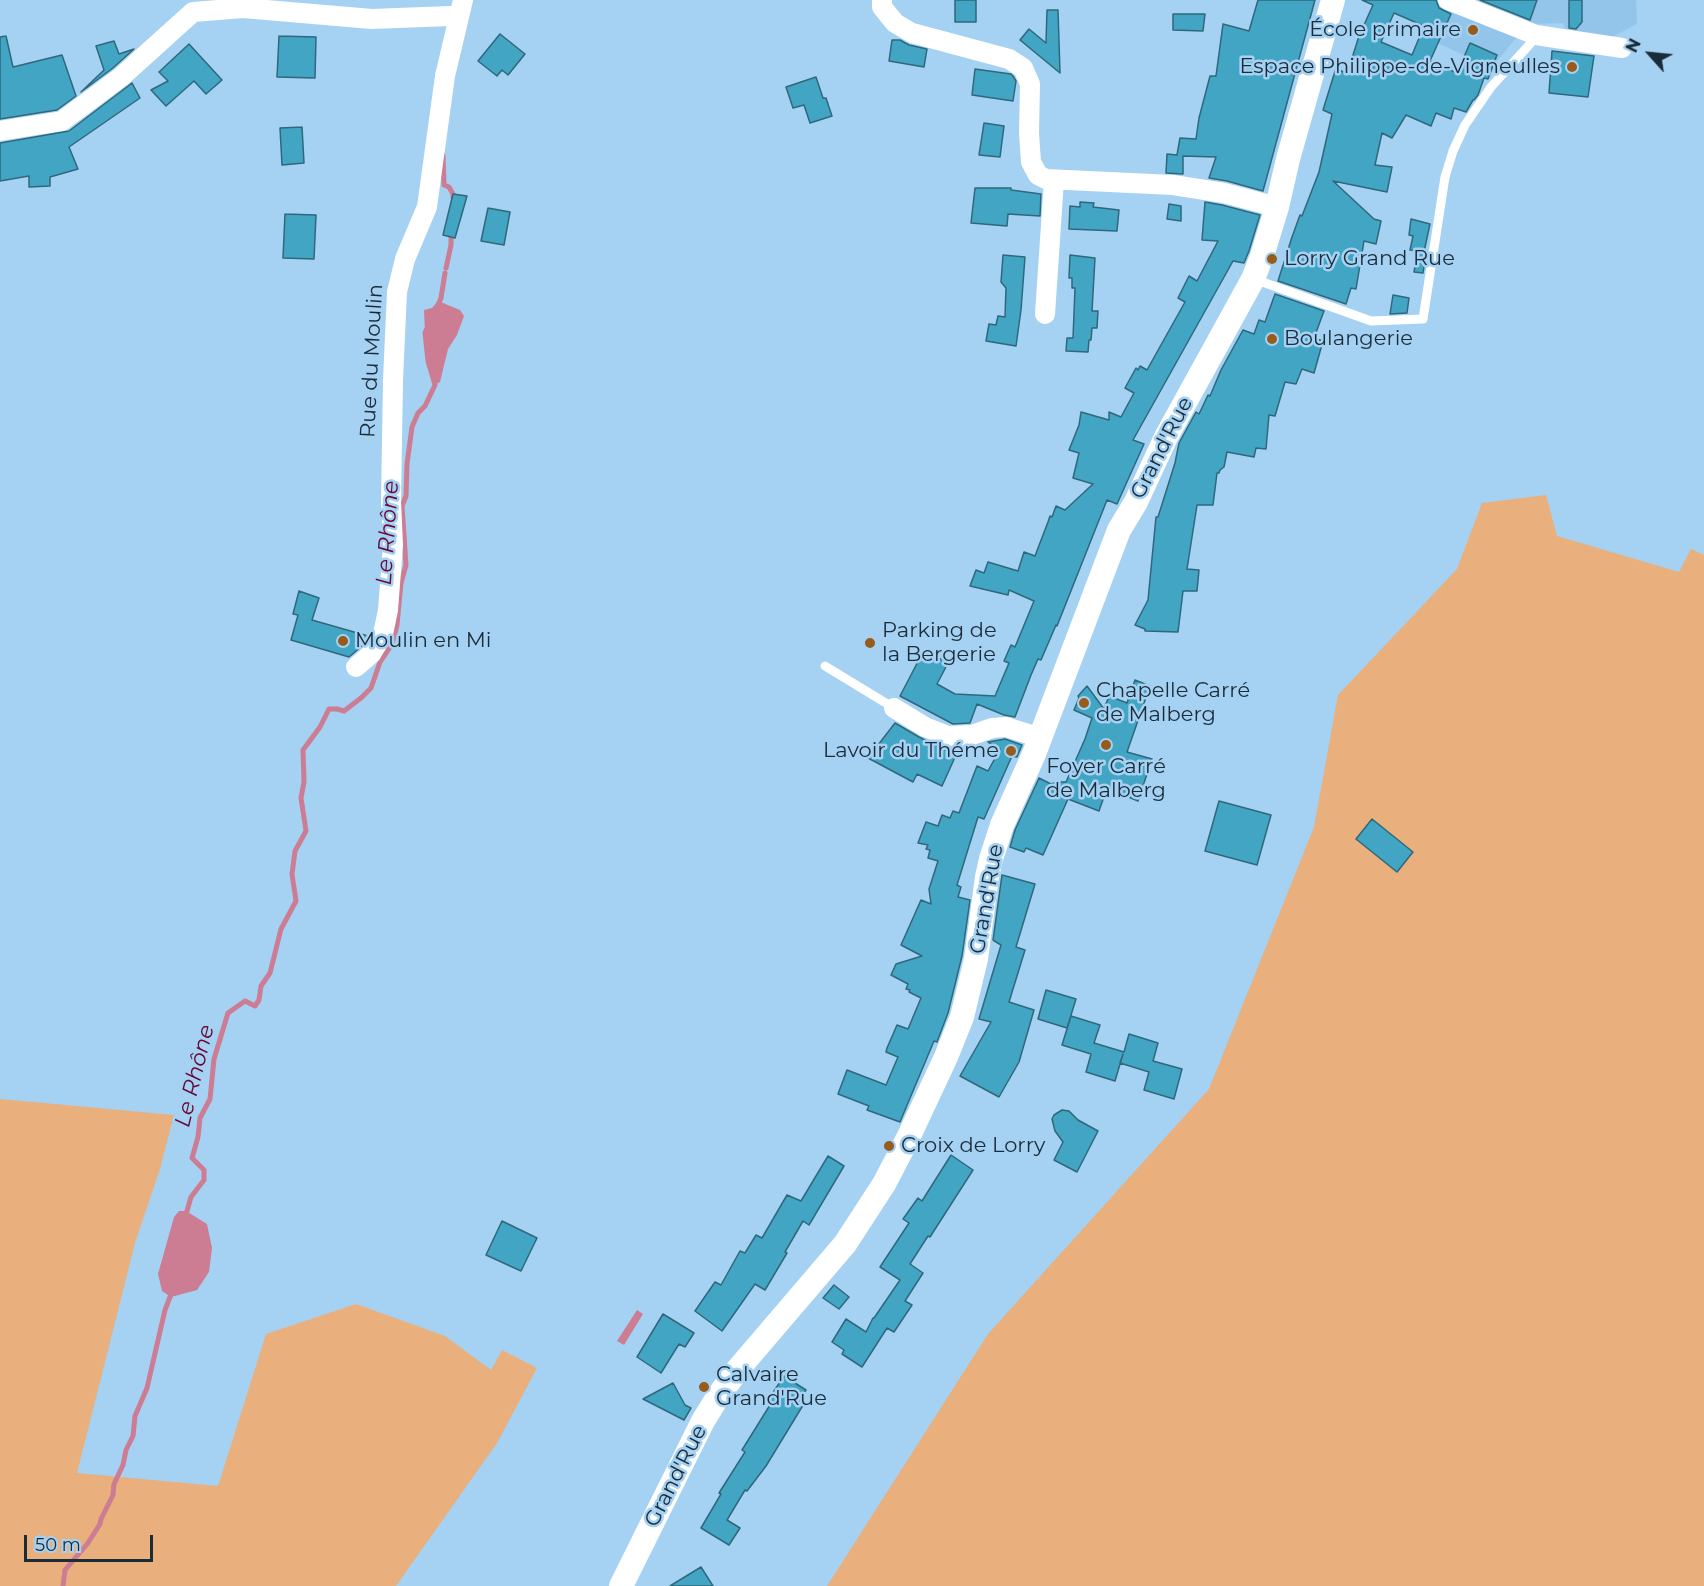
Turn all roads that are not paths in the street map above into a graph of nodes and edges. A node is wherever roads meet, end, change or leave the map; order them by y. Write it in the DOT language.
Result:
graph roads {
  1 [pos="882,0"];
  2 [pos="1334,0"];
  3 [pos="1448,0"];
  4 [pos="211,5"];
  5 [pos="461,9"];
  6 [pos="1536,35"];
  7 [pos="1622,48"];
  8 [pos="0,131"];
  9 [pos="1054,180"];
  10 [pos="1277,207"];
  11 [pos="1252,279"];
  12 [pos="1045,314"];
  13 [pos="825,666"];
  14 [pos="356,668"];
  15 [pos="894,708"];
  16 [pos="1041,738"];
  17 [pos="621,1586"];
  1 -- 9 [label="street"];
  2 -- 10 [label="street, Grand'Rue"];
  3 -- 6 [label="street"];
  4 -- 5 [label="street"];
  4 -- 8 [label="street"];
  5 -- 14 [label="street, Rue du Moulin"];
  6 -- 7 [label="street"];
  6 -- 11 [label="lane"];
  9 -- 10 [label="street"];
  9 -- 12 [label="street"];
  10 -- 11 [label="street, Grand'Rue"];
  11 -- 16 [label="street, Grand'Rue"];
  13 -- 15 [label="lane"];
  15 -- 16 [label="street"];
  16 -- 17 [label="street, Grand'Rue"];
}
